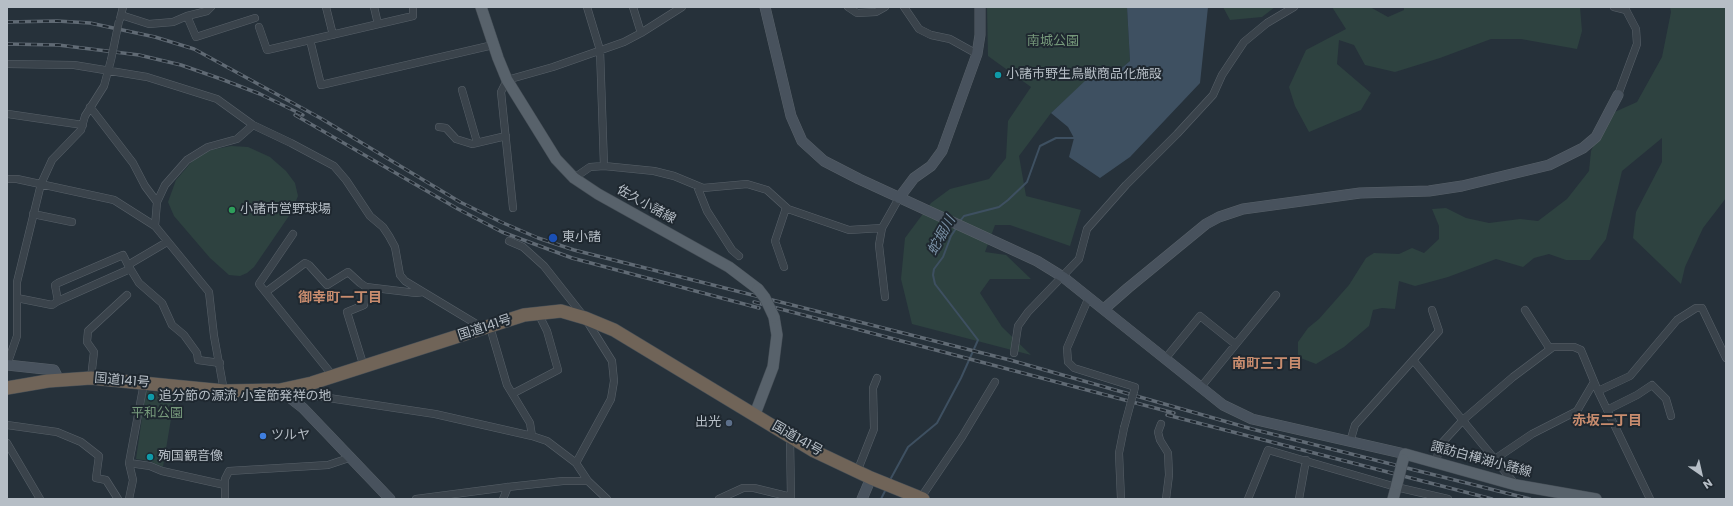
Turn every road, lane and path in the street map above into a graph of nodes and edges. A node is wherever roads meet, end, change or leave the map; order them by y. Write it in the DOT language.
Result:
graph roads {
  1 [pos="123,7"];
  2 [pos="211,7"];
  3 [pos="326,7"];
  4 [pos="374,7"];
  5 [pos="413,7"];
  6 [pos="481,7"];
  7 [pos="587,7"];
  8 [pos="633,7"];
  9 [pos="682,7"];
  10 [pos="765,7"];
  11 [pos="848,7"];
  12 [pos="885,7"];
  13 [pos="904,7"];
  14 [pos="980,7"];
  15 [pos="1294,7"];
  16 [pos="1614,7"];
  17 [pos="187,16"];
  18 [pos="120,18"];
  19 [pos="255,18"];
  20 [pos="378,24"];
  21 [pos="259,27"];
  22 [pos="641,33"];
  23 [pos="333,35"];
  24 [pos="310,40"];
  25 [pos="493,45"];
  26 [pos="600,50"];
  27 [pos="977,54"];
  28 [pos="7,64"];
  29 [pos="109,71"];
  30 [pos="507,80"];
  31 [pos="462,90"];
  32 [pos="1618,95"];
  33 [pos="90,107"];
  34 [pos="8,114"];
  35 [pos="83,125"];
  36 [pos="253,125"];
  37 [pos="439,127"];
  38 [pos="506,136"];
  39 [pos="477,142"];
  40 [pos="604,166"];
  41 [pos="574,178"];
  42 [pos="7,179"];
  43 [pos="42,184"];
  44 [pos="697,186"];
  45 [pos="899,198"];
  46 [pos="157,202"];
  47 [pos="513,208"];
  48 [pos="786,208"];
  49 [pos="33,214"];
  50 [pos="72,222"];
  51 [pos="155,226"];
  52 [pos="882,228"];
  53 [pos="293,234"];
  54 [pos="509,241"];
  55 [pos="167,242"];
  56 [pos="739,256"];
  57 [pos="129,267"];
  58 [pos="784,267"];
  59 [pos="1063,277"];
  60 [pos="368,287"];
  61 [pos="266,292"];
  62 [pos="424,292"];
  63 [pos="127,295"];
  64 [pos="1276,295"];
  65 [pos="885,297"];
  66 [pos="1089,297"];
  67 [pos="17,298"];
  68 [pos="58,300"];
  69 [pos="1104,309"];
  70 [pos="1432,310"];
  71 [pos="1525,310"];
  72 [pos="538,313"];
  73 [pos="585,318"];
  74 [pos="488,328"];
  75 [pos="1235,344"];
  76 [pos="1550,349"];
  77 [pos="1014,353"];
  78 [pos="1726,358"];
  79 [pos="1165,359"];
  80 [pos="1414,360"];
  81 [pos="220,363"];
  82 [pos="7,365"];
  83 [pos="364,367"];
  84 [pos="333,376"];
  85 [pos="91,378"];
  86 [pos="877,378"];
  87 [pos="59,380"];
  88 [pos="995,382"];
  89 [pos="1594,382"];
  90 [pos="144,383"];
  91 [pos="1201,387"];
  92 [pos="7,388"];
  93 [pos="280,390"];
  94 [pos="224,391"];
  95 [pos="1598,391"];
  96 [pos="514,393"];
  97 [pos="1607,410"];
  98 [pos="755,414"];
  99 [pos="1671,416"];
  100 [pos="1463,420"];
  101 [pos="1161,424"];
  102 [pos="7,425"];
  103 [pos="532,436"];
  104 [pos="790,437"];
  105 [pos="1350,442"];
  106 [pos="7,443"];
  107 [pos="1404,457"];
  108 [pos="349,458"];
  109 [pos="1495,459"];
  110 [pos="1306,460"];
  111 [pos="1436,462"];
  112 [pos="129,463"];
  113 [pos="576,463"];
  114 [pos="857,472"];
  115 [pos="871,478"];
  116 [pos="588,481"];
  117 [pos="225,485"];
  118 [pos="1516,485"];
  119 [pos="1396,486"];
  120 [pos="508,487"];
  121 [pos="791,498"];
  122 [pos="40,499"];
  123 [pos="118,499"];
  124 [pos="129,499"];
  125 [pos="225,499"];
  126 [pos="390,499"];
  127 [pos="416,499"];
  128 [pos="503,499"];
  129 [pos="607,499"];
  130 [pos="719,499"];
  131 [pos="862,499"];
  132 [pos="921,499"];
  133 [pos="1122,499"];
  134 [pos="1166,499"];
  135 [pos="1248,499"];
  136 [pos="1299,499"];
  137 [pos="1393,499"];
  138 [pos="1448,499"];
  139 [pos="1596,499"];
  140 [pos="1650,499"];
  1 -- 18 [label="street"];
  2 -- 17 [label="street"];
  3 -- 23 [label="street"];
  4 -- 20 [label="street"];
  5 -- 20 [label="street"];
  6 -- 25 [label="main road, 佐久小諸線"];
  7 -- 26 [label="street"];
  8 -- 22 [label="street"];
  9 -- 22 [label="street"];
  10 -- 45 [label="street"];
  11 -- 12 [label="street"];
  13 -- 27 [label="street"];
  14 -- 27 [label="street"];
  15 -- 59 [label="street"];
  16 -- 32 [label="street"];
  17 -- 18 [label="street"];
  17 -- 19 [label="street"];
  18 -- 29 [label="street, bridge"];
  20 -- 23 [label="street"];
  21 -- 24 [label="street"];
  22 -- 26 [label="street"];
  23 -- 24 [label="street"];
  24 -- 25 [label="street"];
  25 -- 30 [label="main road, 佐久小諸線"];
  26 -- 30 [label="street"];
  26 -- 40 [label="street"];
  27 -- 45 [label="street"];
  28 -- 29 [label="street"];
  29 -- 33 [label="street"];
  29 -- 36 [label="street"];
  30 -- 38 [label="street"];
  30 -- 41 [label="main road, 佐久小諸線"];
  31 -- 39 [label="street"];
  32 -- 69 [label="street"];
  33 -- 35 [label="street"];
  33 -- 46 [label="street"];
  34 -- 35 [label="street"];
  35 -- 43 [label="street"];
  36 -- 46 [label="street"];
  36 -- 62 [label="street"];
  37 -- 39 [label="street"];
  38 -- 39 [label="street"];
  38 -- 47 [label="street"];
  40 -- 41 [label="street"];
  40 -- 44 [label="street"];
  41 -- 98 [label="main road, 佐久小諸線, bridge"];
  42 -- 43 [label="street"];
  43 -- 49 [label="street"];
  43 -- 51 [label="street"];
  44 -- 48 [label="street"];
  44 -- 56 [label="street"];
  45 -- 52 [label="street"];
  45 -- 59 [label="street"];
  46 -- 51 [label="street"];
  48 -- 52 [label="street"];
  48 -- 58 [label="street"];
  49 -- 50 [label="street"];
  49 -- 67 [label="street"];
  51 -- 55 [label="street"];
  52 -- 65 [label="street"];
  53 -- 61 [label="street"];
  54 -- 73 [label="street"];
  55 -- 57 [label="street"];
  55 -- 81 [label="street"];
  57 -- 68 [label="street"];
  57 -- 68 [label="street"];
  57 -- 81 [label="street"];
  59 -- 66 [label="street"];
  59 -- 77 [label="street"];
  60 -- 61 [label="street"];
  60 -- 62 [label="street"];
  60 -- 83 [label="street"];
  61 -- 84 [label="street"];
  62 -- 74 [label="street"];
  63 -- 85 [label="street"];
  64 -- 75 [label="street"];
  66 -- 69 [label="street"];
  66 -- 133 [label="street, bridge"];
  67 -- 68 [label="street"];
  67 -- 82 [label="street"];
  69 -- 79 [label="street"];
  70 -- 80 [label="street"];
  71 -- 76 [label="street"];
  72 -- 73 [label="highway, 国道141号"];
  72 -- 74 [label="highway, 国道141号"];
  72 -- 96 [label="street"];
  73 -- 98 [label="highway, 国道141号"];
  73 -- 113 [label="street"];
  74 -- 83 [label="highway, 国道141号"];
  74 -- 96 [label="street"];
  75 -- 79 [label="street"];
  75 -- 91 [label="street"];
  76 -- 89 [label="street"];
  76 -- 100 [label="street"];
  78 -- 95 [label="street"];
  79 -- 91 [label="street"];
  80 -- 100 [label="street"];
  80 -- 105 [label="street"];
  81 -- 94 [label="street"];
  82 -- 87 [label="street"];
  83 -- 84 [label="highway, 国道141号"];
  84 -- 93 [label="highway, 国道141号"];
  85 -- 87 [label="highway, 国道141号"];
  85 -- 90 [label="highway, 国道141号"];
  86 -- 114 [label="street"];
  87 -- 92 [label="highway, 国道141号"];
  88 -- 132 [label="street"];
  89 -- 95 [label="street"];
  89 -- 109 [label="street"];
  90 -- 94 [label="highway, 国道141号"];
  90 -- 112 [label="street"];
  91 -- 105 [label="street"];
  93 -- 94 [label="highway, 国道141号"];
  93 -- 103 [label="street"];
  93 -- 108 [label="street"];
  95 -- 97 [label="street"];
  96 -- 103 [label="street"];
  97 -- 99 [label="street"];
  97 -- 140 [label="street"];
  98 -- 104 [label="highway, 国道141号"];
  100 -- 109 [label="street"];
  100 -- 111 [label="street"];
  101 -- 134 [label="street"];
  102 -- 123 [label="street"];
  103 -- 113 [label="street"];
  104 -- 114 [label="highway, 国道141号"];
  104 -- 121 [label="street"];
  105 -- 107 [label="street"];
  106 -- 122 [label="street"];
  107 -- 111 [label="main road, 諏訪白樺湖小諸線"];
  107 -- 119 [label="main road, bridge"];
  108 -- 117 [label="street"];
  108 -- 126 [label="street"];
  109 -- 118 [label="street"];
  110 -- 119 [label="street"];
  110 -- 135 [label="street"];
  110 -- 136 [label="street"];
  111 -- 118 [label="main road, 諏訪白樺湖小諸線"];
  112 -- 117 [label="street"];
  112 -- 124 [label="street"];
  113 -- 116 [label="street"];
  114 -- 115 [label="highway, 国道141号"];
  115 -- 131 [label="street"];
  115 -- 132 [label="highway, 国道141号"];
  116 -- 120 [label="street"];
  116 -- 129 [label="street"];
  117 -- 125 [label="street"];
  118 -- 139 [label="main road, 諏訪白樺湖小諸線"];
  119 -- 137 [label="main road"];
  119 -- 138 [label="street"];
  120 -- 127 [label="street"];
  120 -- 128 [label="street"];
  121 -- 130 [label="street"];
}
